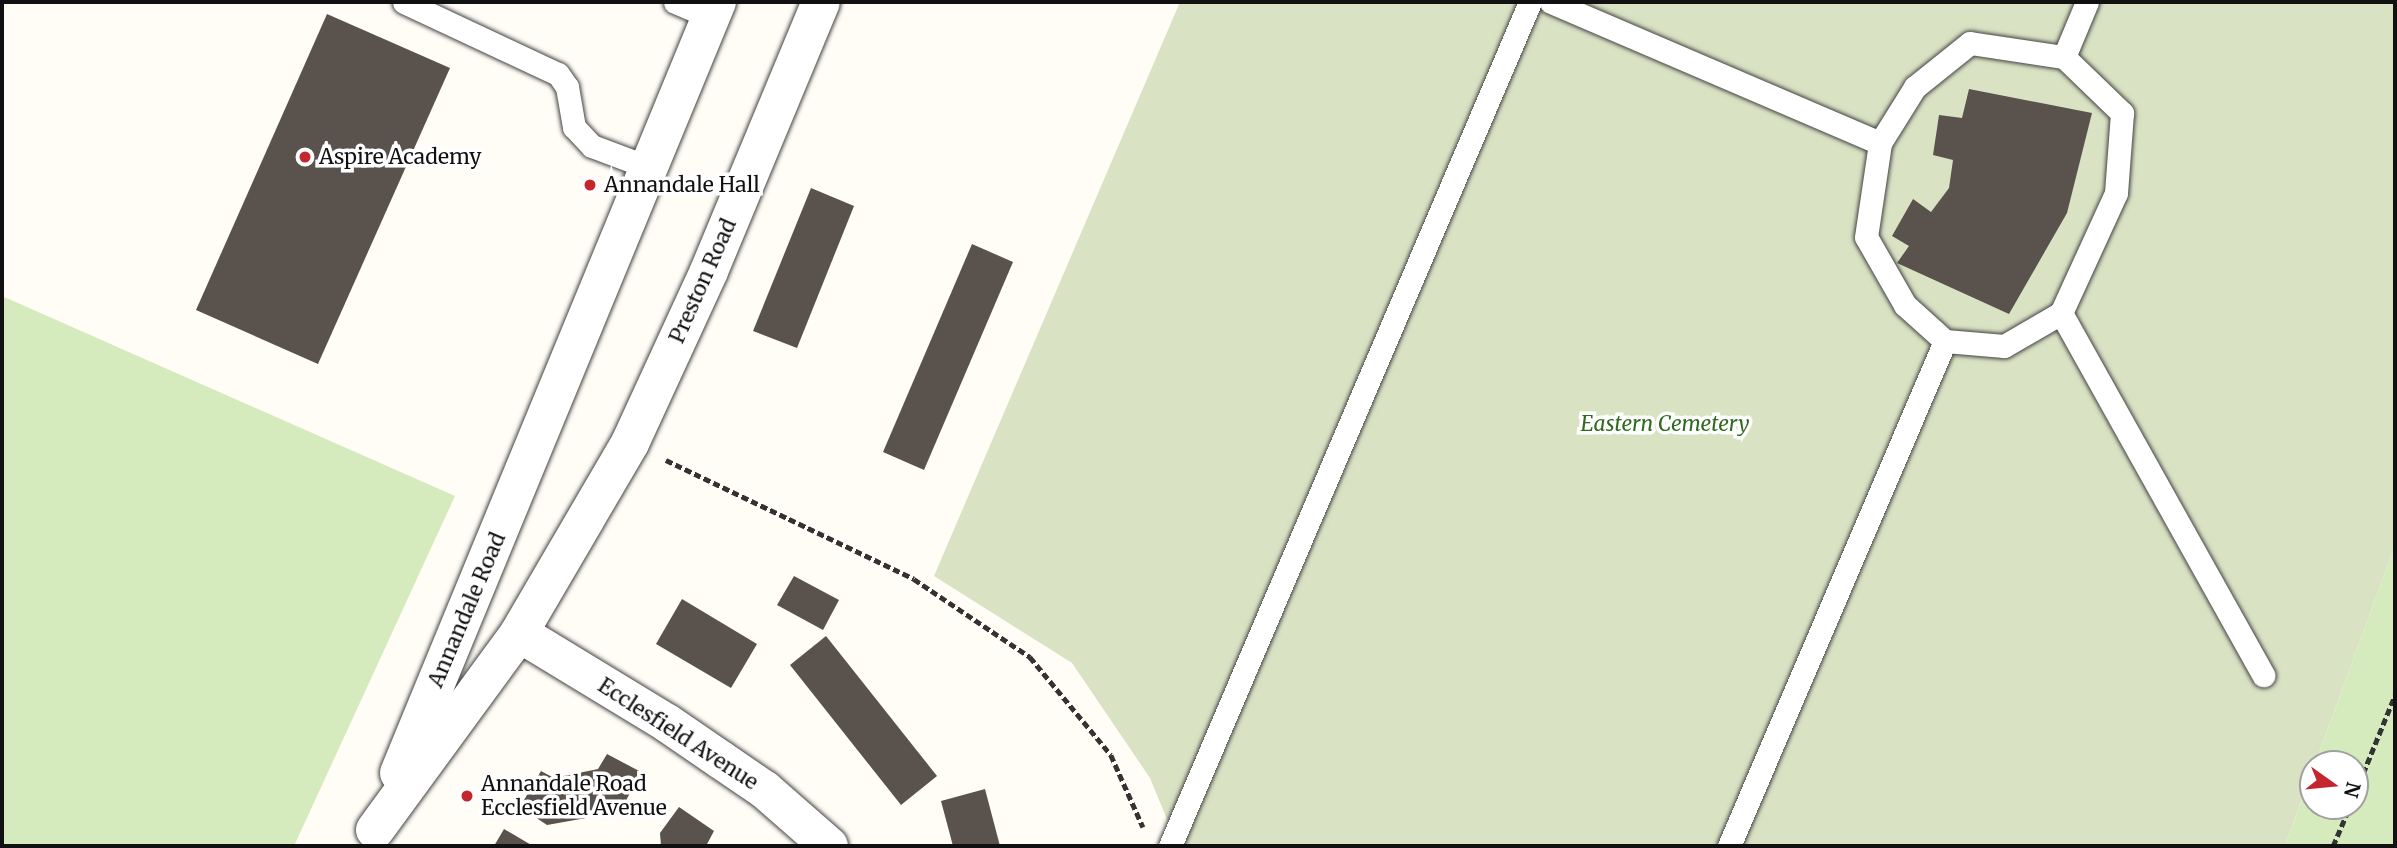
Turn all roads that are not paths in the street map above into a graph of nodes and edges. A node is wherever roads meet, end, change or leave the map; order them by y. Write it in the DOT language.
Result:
graph roads {
  1 [pos="404,2"];
  2 [pos="675,2"];
  3 [pos="821,2"];
  4 [pos="1530,2"];
  5 [pos="1551,2"];
  6 [pos="2087,2"];
  7 [pos="714,9"];
  8 [pos="2064,57"];
  9 [pos="1880,143"];
  10 [pos="649,167"];
  11 [pos="2061,313"];
  12 [pos="1945,341"];
  13 [pos="630,443"];
  14 [pos="519,633"];
  15 [pos="2263,674"];
  16 [pos="372,838"];
  17 [pos="829,846"];
  18 [pos="1170,846"];
  19 [pos="1729,846"];
  1 -- 10 [label="lane"];
  2 -- 7 [label="lane"];
  3 -- 13 [label="street, Preston Road"];
  4 -- 18 [label="lane"];
  5 -- 9 [label="lane"];
  6 -- 8 [label="lane"];
  7 -- 10 [label="street"];
  8 -- 9 [label="lane"];
  8 -- 11 [label="lane"];
  9 -- 12 [label="lane"];
  10 -- 16 [label="street, Annandale Road"];
  11 -- 12 [label="lane"];
  11 -- 15 [label="lane"];
  12 -- 19 [label="lane"];
  13 -- 14 [label="street, Annandale Road"];
  14 -- 16 [label="street, Annandale Road"];
  14 -- 17 [label="street, Ecclesfield Avenue"];
}
